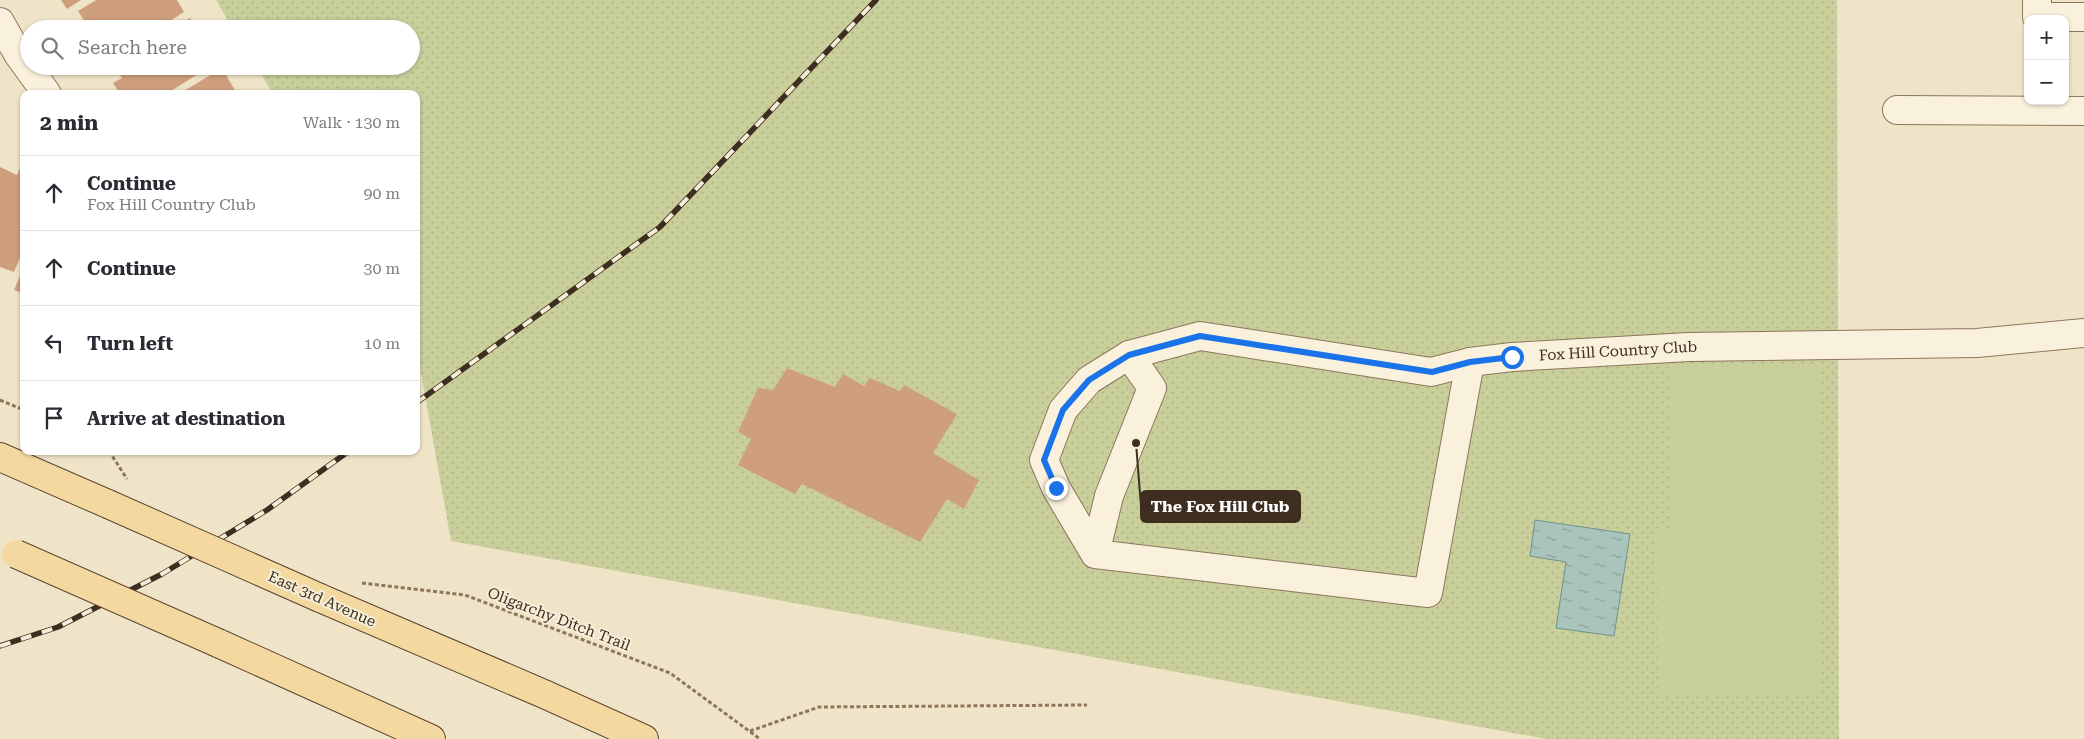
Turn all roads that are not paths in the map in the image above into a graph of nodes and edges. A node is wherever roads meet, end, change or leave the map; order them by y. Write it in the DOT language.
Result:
graph roads {
  1 [pos="2036,0"];
  2 [pos="2084,18"];
  3 [pos="0,22"];
  4 [pos="9,59"];
  5 [pos="20,69"];
  6 [pos="26,75"];
  7 [pos="43,90"];
  8 [pos="1897,110"];
  9 [pos="2084,111"];
  10 [pos="2084,333"];
  11 [pos="1129,355"];
  12 [pos="1470,362"];
  13 [pos="0,457"];
  14 [pos="8,551"];
  15 [pos="1095,554"];
  16 [pos="431,739"];
  17 [pos="644,739"];
  1 -- 2 [label="street"];
  3 -- 4 [label="street"];
  4 -- 5 [label="street"];
  6 -- 7 [label="street"];
  8 -- 9 [label="street"];
  10 -- 12 [label="street, Fox Hill Country Club"];
  11 -- 12 [label="street, Fox Hill Country Club"];
  11 -- 15 [label="street"];
  11 -- 15 [label="street, Fox Hill Country Club"];
  12 -- 15 [label="street"];
  13 -- 17 [label="main road, East 3rd Avenue, bridge"];
  14 -- 16 [label="main road, bridge"];
}
